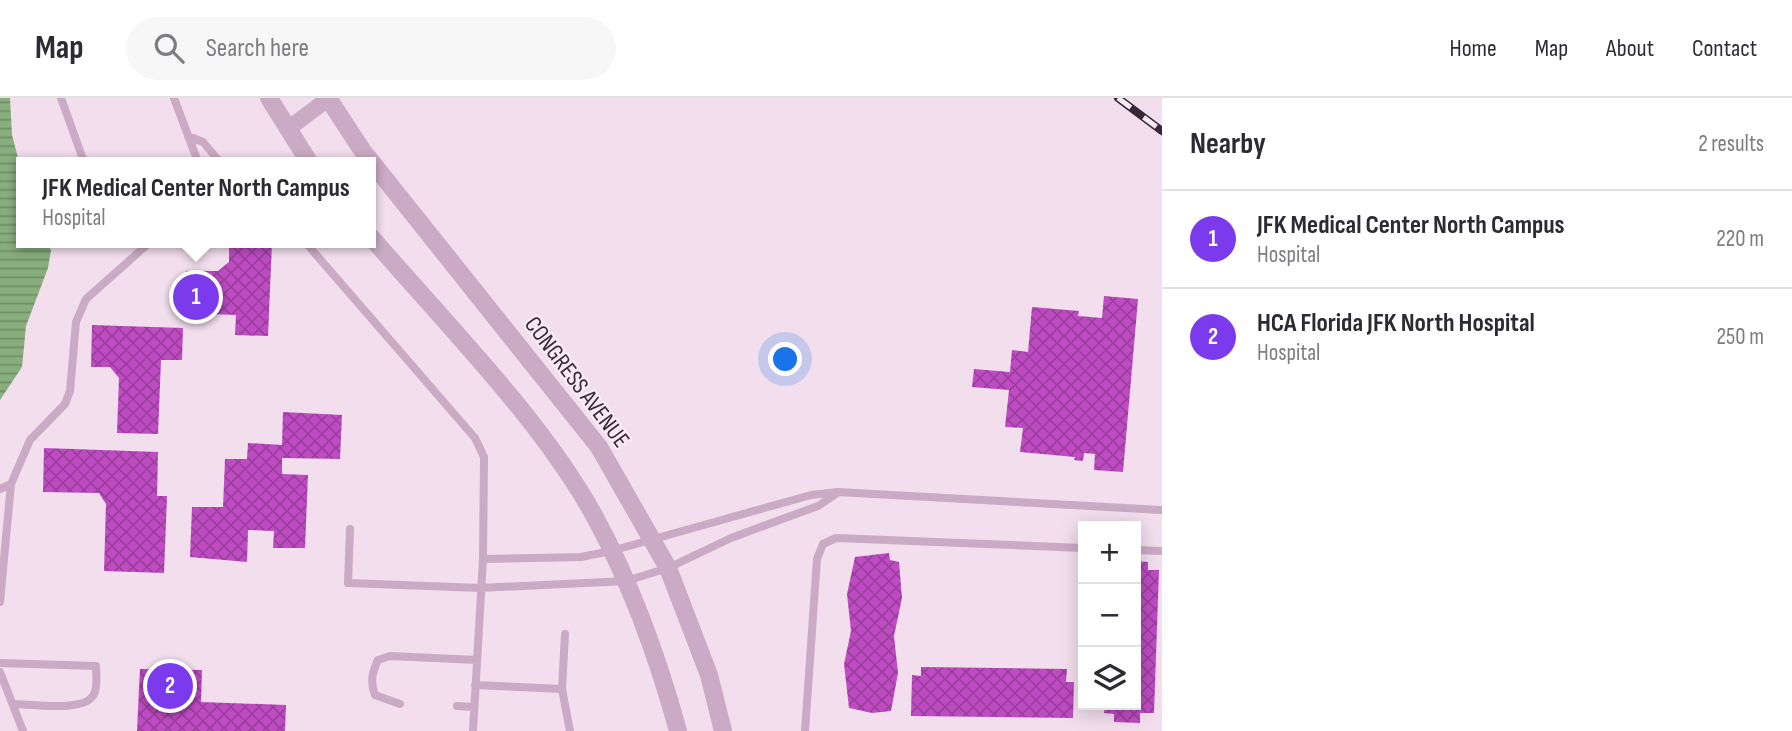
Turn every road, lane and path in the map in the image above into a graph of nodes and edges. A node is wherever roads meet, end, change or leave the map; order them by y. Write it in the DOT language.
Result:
graph roads {
  1 [pos="61,98"];
  2 [pos="174,98"];
  3 [pos="269,98"];
  4 [pos="328,98"];
  5 [pos="288,129"];
  6 [pos="188,136"];
  7 [pos="82,157"];
  8 [pos="196,157"];
  9 [pos="216,157"];
  10 [pos="306,157"];
  11 [pos="368,157"];
  12 [pos="376,168"];
  13 [pos="376,243"];
  14 [pos="143,248"];
  15 [pos="310,248"];
  16 [pos="11,484"];
  17 [pos="0,489"];
  18 [pos="838,492"];
  19 [pos="1161,510"];
  20 [pos="350,529"];
  21 [pos="652,538"];
  22 [pos="1078,548"];
  23 [pos="1141,550"];
  24 [pos="611,551"];
  25 [pos="1162,551"];
  26 [pos="483,559"];
  27 [pos="668,568"];
  28 [pos="626,581"];
  29 [pos="480,588"];
  30 [pos="0,602"];
  31 [pos="565,634"];
  32 [pos="477,660"];
  33 [pos="0,663"];
  34 [pos="0,672"];
  35 [pos="475,685"];
  36 [pos="562,689"];
  37 [pos="13,704"];
  38 [pos="400,704"];
  39 [pos="457,706"];
  40 [pos="474,707"];
  41 [pos="23,731"];
  42 [pos="473,731"];
  43 [pos="570,731"];
  44 [pos="678,731"];
  45 [pos="723,731"];
  46 [pos="805,731"];
  1 -- 7 [label="lane"];
  2 -- 6 [label="lane"];
  3 -- 5 [label="street"];
  4 -- 5 [label="street"];
  4 -- 11 [label="street, CONGRESS AVENUE"];
  5 -- 10 [label="street"];
  6 -- 8 [label="lane"];
  6 -- 9 [label="lane"];
  12 -- 21 [label="street, CONGRESS AVENUE"];
  13 -- 24 [label="street"];
  14 -- 16 [label="lane"];
  15 -- 26 [label="lane"];
  16 -- 17 [label="lane"];
  16 -- 30 [label="lane"];
  18 -- 19 [label="lane"];
  18 -- 21 [label="lane"];
  18 -- 27 [label="lane"];
  20 -- 29 [label="lane"];
  21 -- 24 [label="lane"];
  21 -- 27 [label="street, CONGRESS AVENUE"];
  22 -- 46 [label="lane"];
  23 -- 25 [label="lane"];
  24 -- 26 [label="lane"];
  24 -- 28 [label="street"];
  26 -- 29 [label="lane"];
  27 -- 28 [label="lane"];
  27 -- 45 [label="street, CONGRESS AVENUE"];
  28 -- 29 [label="lane"];
  28 -- 44 [label="street"];
  29 -- 32 [label="lane"];
  31 -- 36 [label="lane"];
  32 -- 35 [label="lane"];
  32 -- 38 [label="lane"];
  33 -- 37 [label="lane"];
  34 -- 37 [label="lane"];
  35 -- 36 [label="lane"];
  35 -- 40 [label="lane"];
  36 -- 43 [label="lane"];
  37 -- 41 [label="lane"];
  39 -- 40 [label="lane"];
  40 -- 42 [label="lane"];
}
